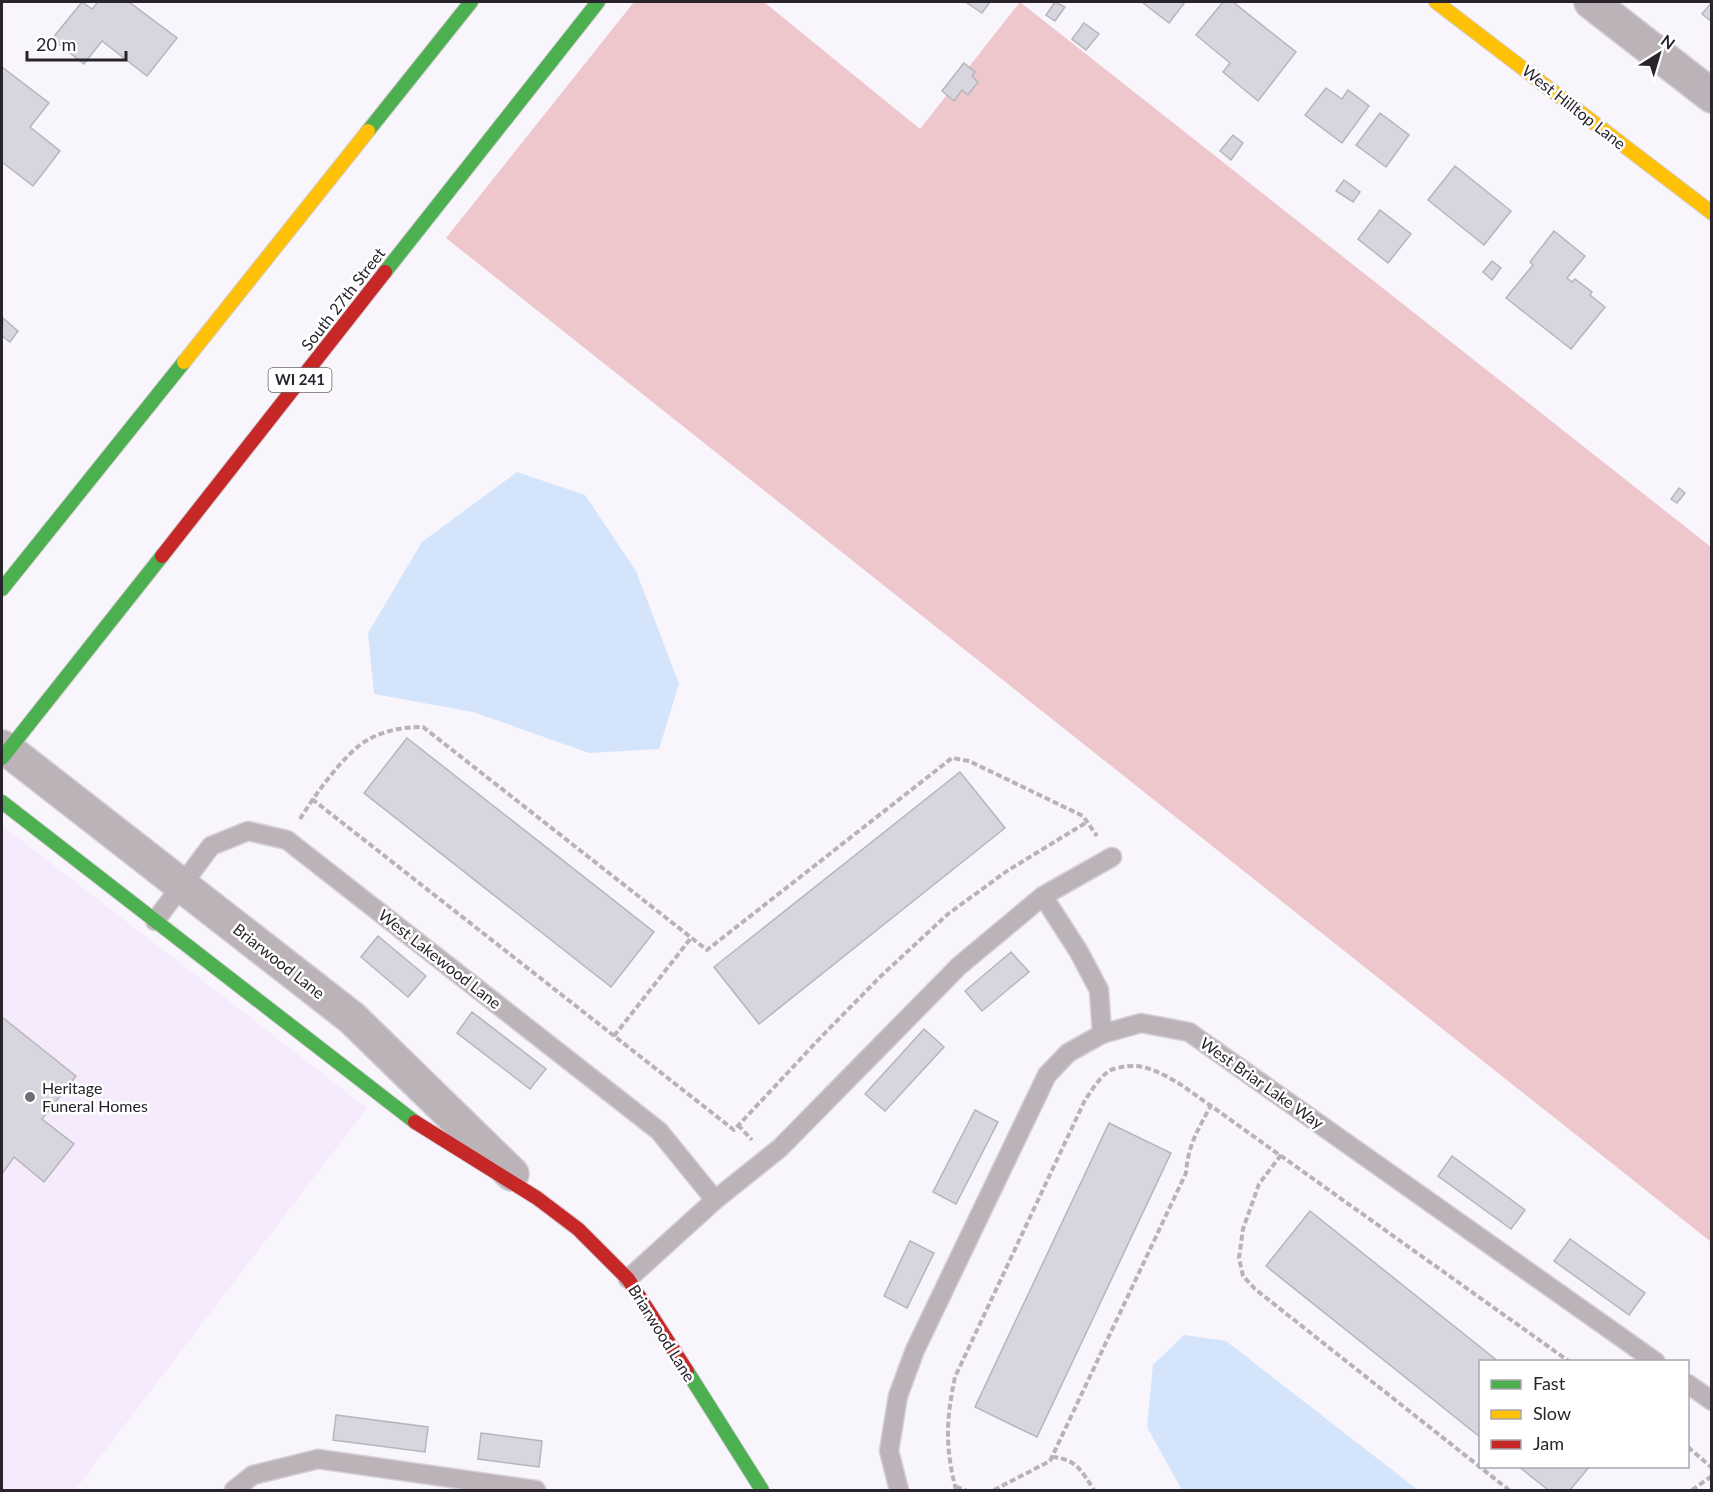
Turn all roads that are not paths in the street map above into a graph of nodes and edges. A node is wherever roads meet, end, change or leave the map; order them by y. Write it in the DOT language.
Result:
graph roads {
  1 [pos="471,2"];
  2 [pos="598,2"];
  3 [pos="1436,2"];
  4 [pos="1596,3"];
  5 [pos="1712,96"];
  6 [pos="1712,213"];
  7 [pos="2,589"];
  8 [pos="4,752"];
  9 [pos="2,802"];
  10 [pos="1112,857"];
  11 [pos="182,885"];
  12 [pos="1043,896"];
  13 [pos="155,921"];
  14 [pos="1102,1034"];
  15 [pos="537,1198"];
  16 [pos="715,1200"];
  17 [pos="628,1279"];
  18 [pos="1653,1360"];
  19 [pos="1689,1385"];
  20 [pos="1712,1401"];
  21 [pos="234,1491"];
  22 [pos="536,1491"];
  23 [pos="762,1491"];
  24 [pos="899,1491"];
  1 -- 7 [label="main road"];
  2 -- 8 [label="main road, South 27th Street / WI 241"];
  3 -- 6 [label="main road, West Hilltop Lane"];
  4 -- 5 [label="street"];
  8 -- 11 [label="street, Briarwood Lane"];
  9 -- 13 [label="main road, Briarwood Lane"];
  10 -- 12 [label="lane"];
  11 -- 13 [label="lane, West Lakewood Lane"];
  11 -- 15 [label="street, Briarwood Lane"];
  11 -- 16 [label="lane, West Lakewood Lane"];
  12 -- 14 [label="lane"];
  12 -- 16 [label="lane"];
  13 -- 15 [label="main road, Briarwood Lane"];
  14 -- 18 [label="lane, West Briar Lake Way"];
  14 -- 24 [label="lane, West Briar Lake Way"];
  15 -- 17 [label="main road, Briarwood Lane"];
  16 -- 17 [label="lane"];
  17 -- 23 [label="main road, Briarwood Lane"];
  19 -- 20 [label="lane"];
  21 -- 22 [label="lane"];
}
